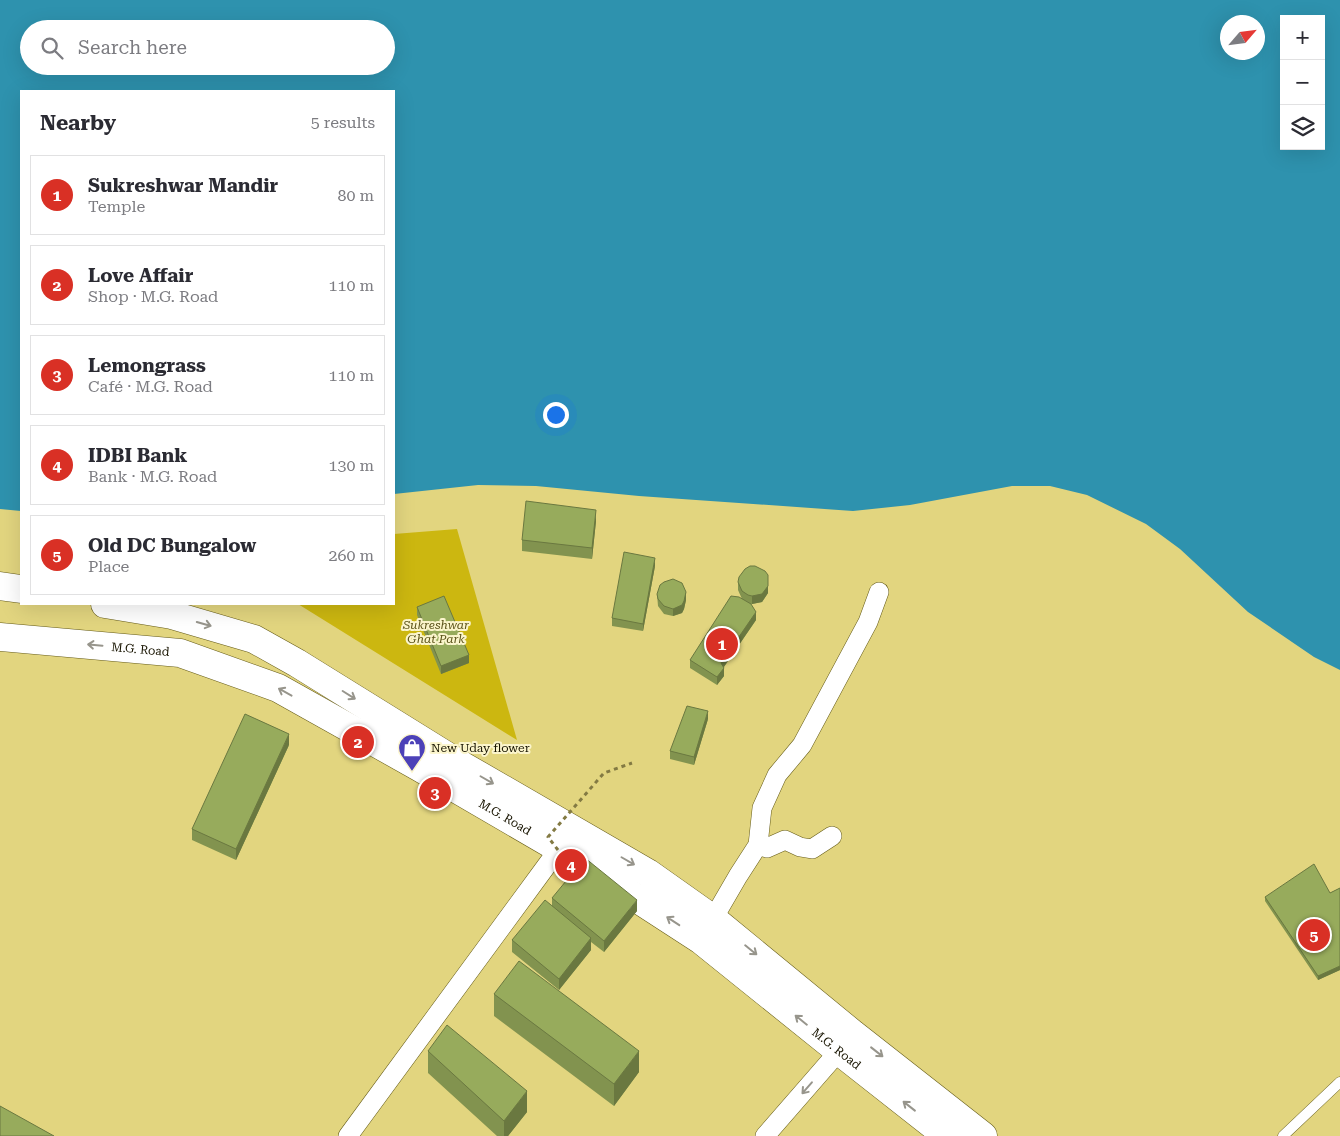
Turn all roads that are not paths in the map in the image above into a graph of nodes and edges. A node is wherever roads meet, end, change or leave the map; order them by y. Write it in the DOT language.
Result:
graph roads {
  1 [pos="0,586"];
  2 [pos="20,589"];
  3 [pos="879,592"];
  4 [pos="111,605"];
  5 [pos="172,615"];
  6 [pos="0,637"];
  7 [pos="162,651"];
  8 [pos="832,836"];
  9 [pos="758,845"];
  10 [pos="564,853"];
  11 [pos="713,919"];
  12 [pos="846,1042"];
  13 [pos="1340,1082"];
  14 [pos="348,1136"];
  15 [pos="765,1136"];
  16 [pos="947,1136"];
  17 [pos="984,1136"];
  18 [pos="1282,1136"];
  1 -- 2 [label="main road"];
  3 -- 9 [label="street"];
  4 -- 5 [label="main road"];
  5 -- 7 [label="main road"];
  5 -- 11 [label="main road, one-way"];
  7 -- 6 [label="main road, M.G. Road, one-way"];
  10 -- 7 [label="main road, M.G. Road, one-way"];
  8 -- 9 [label="street"];
  9 -- 11 [label="street"];
  12 -- 10 [label="main road, M.G. Road, one-way"];
  10 -- 14 [label="street"];
  11 -- 12 [label="main road, one-way"];
  12 -- 15 [label="street, one-way"];
  16 -- 12 [label="main road, M.G. Road, one-way"];
  12 -- 17 [label="main road, one-way"];
  13 -- 18 [label="lane"];
}
